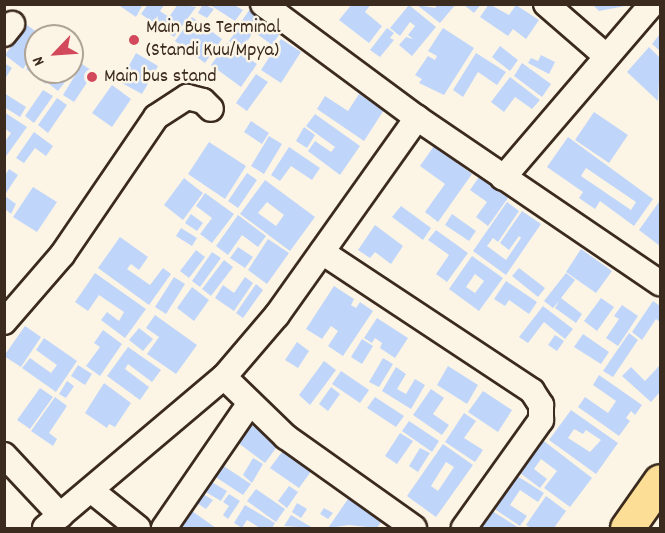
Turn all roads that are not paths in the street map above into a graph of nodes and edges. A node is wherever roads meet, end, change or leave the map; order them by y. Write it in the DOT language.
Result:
graph roads {
  1 [pos="263,4"];
  2 [pos="546,4"];
  3 [pos="652,4"];
  4 [pos="606,56"];
  5 [pos="211,109"];
  6 [pos="417,118"];
  7 [pos="503,178"];
  8 [pos="322,252"];
  9 [pos="660,283"];
  10 [pos="4,322"];
  11 [pos="224,377"];
  12 [pos="250,403"];
  13 [pos="4,455"];
  14 [pos="660,481"];
  15 [pos="92,491"];
  16 [pos="53,522"];
  17 [pos="138,528"];
  18 [pos="164,528"];
  19 [pos="414,528"];
  20 [pos="464,528"];
  21 [pos="627,528"];
  1 -- 6 [label="street"];
  2 -- 4 [label="street"];
  3 -- 4 [label="street"];
  4 -- 7 [label="street"];
  5 -- 10 [label="street"];
  6 -- 7 [label="street"];
  6 -- 8 [label="street"];
  7 -- 9 [label="street"];
  8 -- 11 [label="street"];
  8 -- 20 [label="street"];
  11 -- 12 [label="street"];
  11 -- 15 [label="street"];
  12 -- 18 [label="street"];
  12 -- 19 [label="street"];
  13 -- 16 [label="street"];
  14 -- 21 [label="highway"];
  15 -- 16 [label="street"];
  15 -- 17 [label="street"];
}
